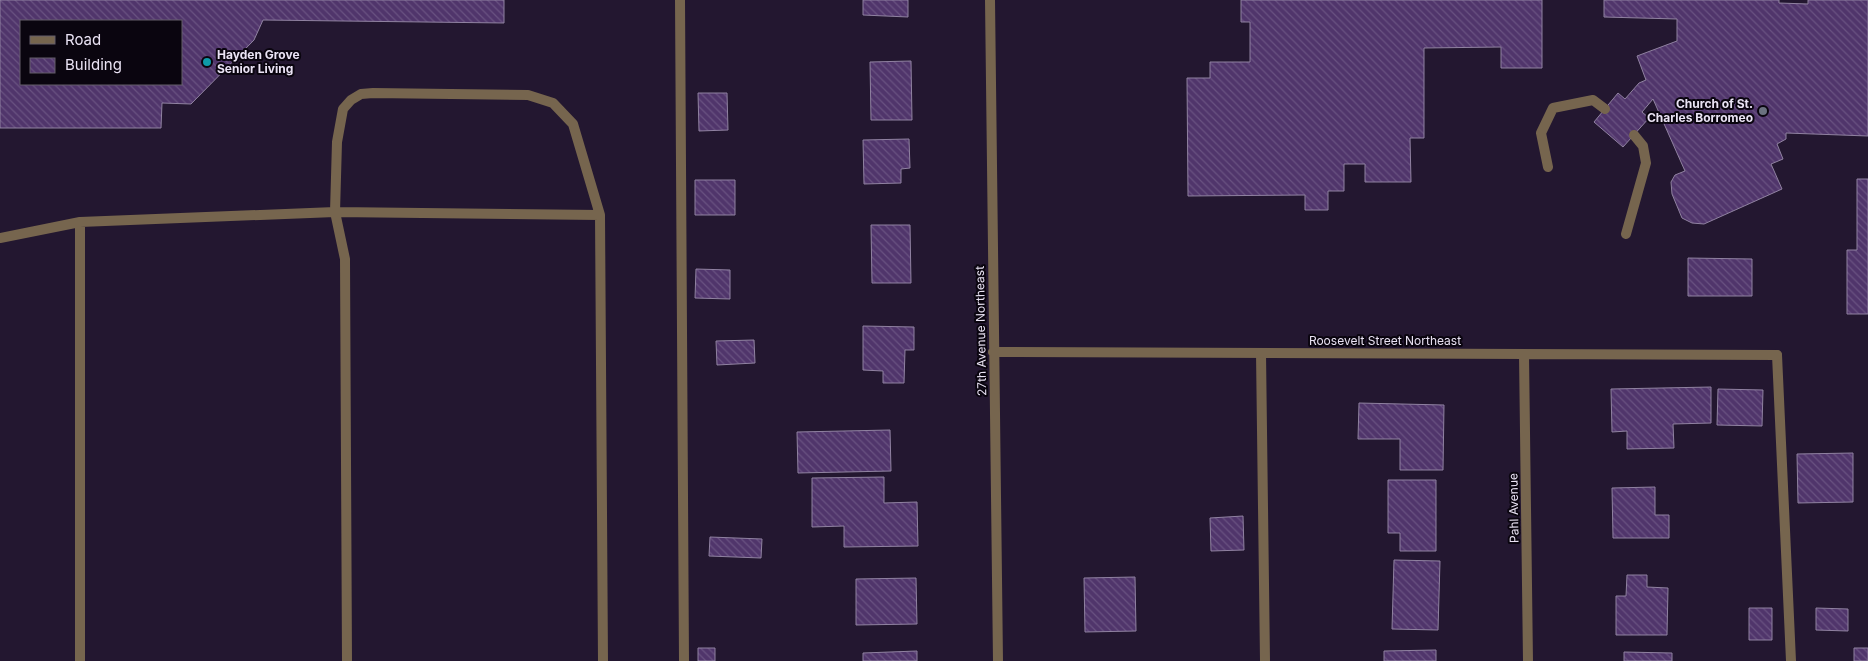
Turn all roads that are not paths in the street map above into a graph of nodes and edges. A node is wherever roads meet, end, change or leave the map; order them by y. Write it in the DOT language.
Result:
graph roads {
  1 [pos="680,0"];
  2 [pos="990,0"];
  3 [pos="1605,109"];
  4 [pos="1634,135"];
  5 [pos="1548,167"];
  6 [pos="335,212"];
  7 [pos="600,215"];
  8 [pos="80,222"];
  9 [pos="1626,234"];
  10 [pos="0,238"];
  11 [pos="993,352"];
  12 [pos="1261,353"];
  13 [pos="1524,355"];
  14 [pos="80,661"];
  15 [pos="347,661"];
  16 [pos="603,661"];
  17 [pos="684,661"];
  18 [pos="998,661"];
  19 [pos="1265,661"];
  20 [pos="1528,661"];
  21 [pos="1791,661"];
  1 -- 17 [label="street"];
  2 -- 11 [label="street, 27th Avenue Northeast"];
  3 -- 5 [label="street"];
  4 -- 9 [label="street"];
  6 -- 7 [label="street"];
  6 -- 7 [label="street"];
  6 -- 8 [label="street"];
  6 -- 15 [label="street"];
  7 -- 16 [label="street"];
  8 -- 10 [label="street"];
  8 -- 14 [label="street"];
  11 -- 12 [label="street, Roosevelt Street Northeast"];
  11 -- 18 [label="street, 27th Avenue Northeast"];
  12 -- 13 [label="street, Roosevelt Street Northeast"];
  12 -- 19 [label="street"];
  13 -- 20 [label="street, Pahl Avenue"];
  13 -- 21 [label="street, Roosevelt Street Northeast"];
}
